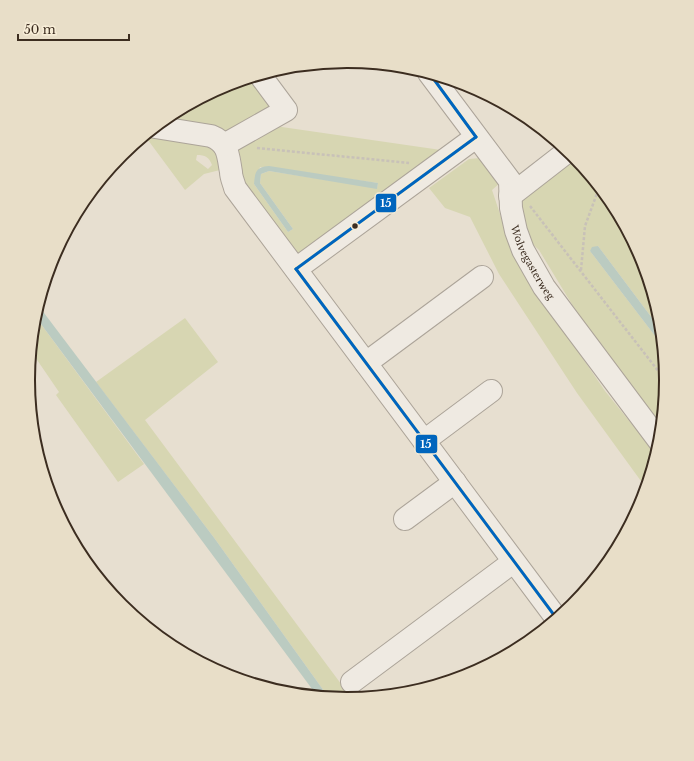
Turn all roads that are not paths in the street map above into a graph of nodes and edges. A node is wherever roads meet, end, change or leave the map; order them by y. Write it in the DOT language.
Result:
graph roads {
  1 [pos="264,80"];
  2 [pos="434,81"];
  3 [pos="164,128"];
  4 [pos="476,137"];
  5 [pos="224,145"];
  6 [pos="563,155"];
  7 [pos="514,193"];
  8 [pos="296,269"];
  9 [pos="482,277"];
  10 [pos="366,363"];
  11 [pos="491,391"];
  12 [pos="654,434"];
  13 [pos="424,441"];
  14 [pos="455,482"];
  15 [pos="405,519"];
  16 [pos="513,562"];
  17 [pos="554,615"];
  18 [pos="352,682"];
  1 -- 5 [label="street"];
  2 -- 4 [label="street, Wolvegasterweg"];
  3 -- 5 [label="street"];
  4 -- 7 [label="street, Wolvegasterweg"];
  4 -- 8 [label="street"];
  5 -- 8 [label="street"];
  6 -- 7 [label="street"];
  7 -- 12 [label="street, Wolvegasterweg"];
  8 -- 10 [label="street"];
  9 -- 10 [label="street"];
  10 -- 13 [label="street"];
  11 -- 13 [label="street"];
  13 -- 14 [label="street"];
  14 -- 15 [label="street"];
  14 -- 16 [label="street"];
  16 -- 17 [label="street"];
  16 -- 18 [label="street"];
}
